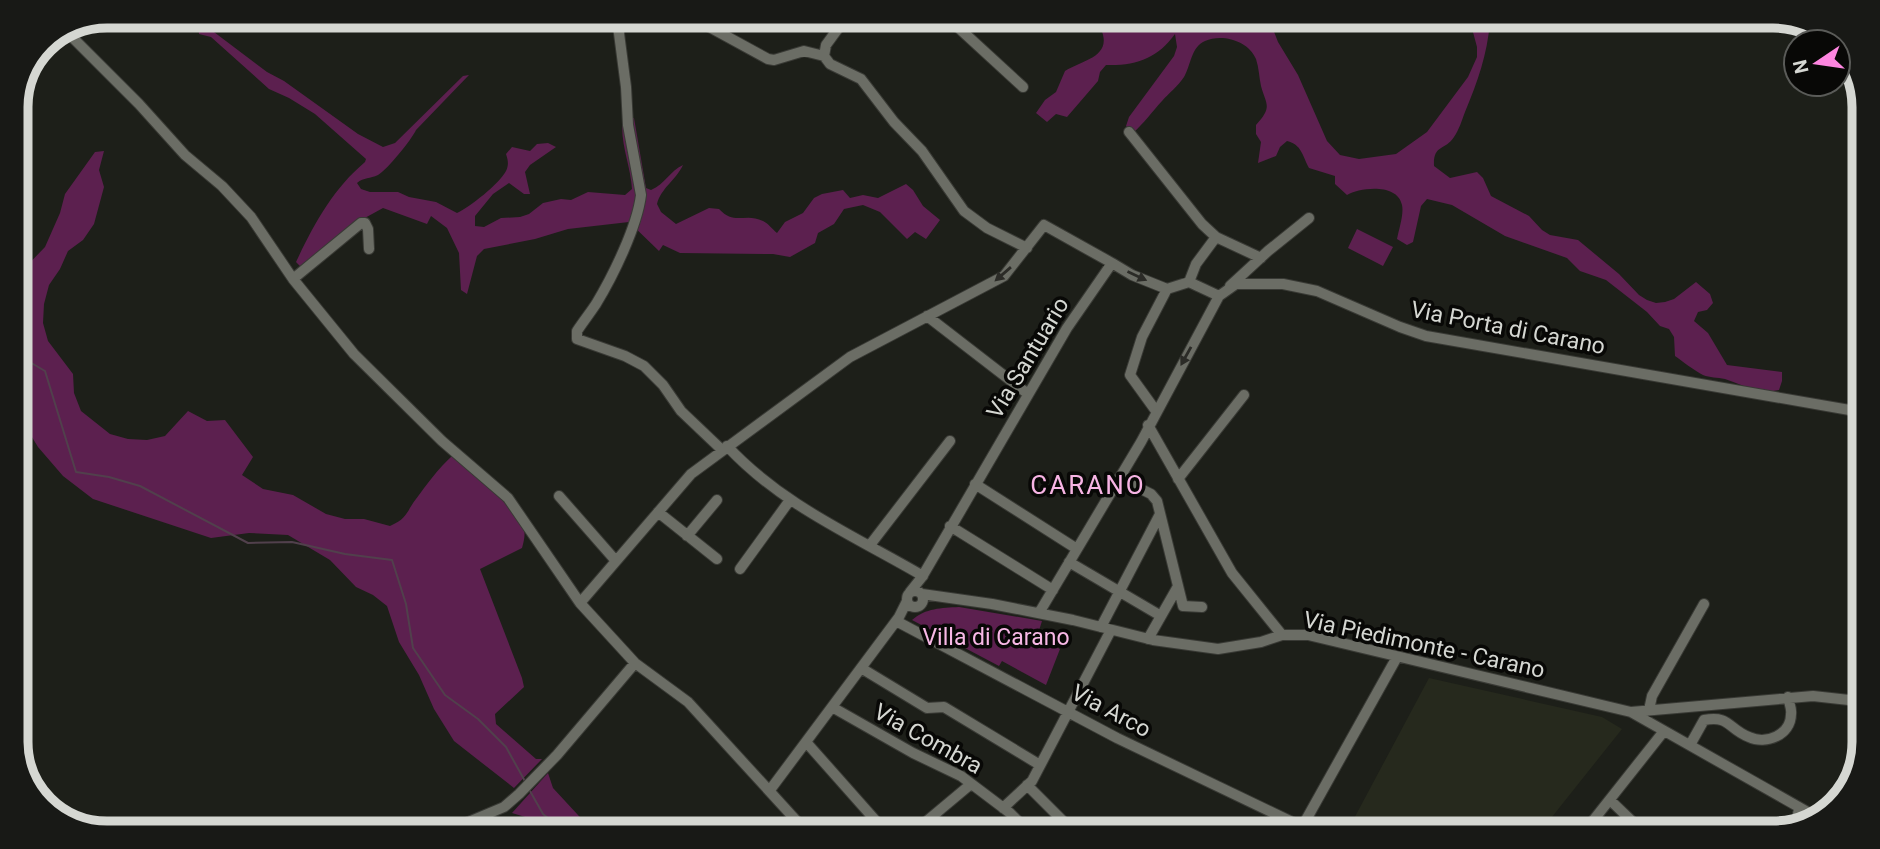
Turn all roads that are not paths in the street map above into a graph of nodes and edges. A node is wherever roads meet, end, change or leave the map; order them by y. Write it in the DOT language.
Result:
graph roads {
  1 [pos="618,28"];
  2 [pos="711,28"];
  3 [pos="839,28"];
  4 [pos="959,28"];
  5 [pos="72,37"];
  6 [pos="824,56"];
  7 [pos="1023,87"];
  8 [pos="1129,132"];
  9 [pos="1309,218"];
  10 [pos="1216,237"];
  11 [pos="1027,248"];
  12 [pos="369,249"];
  13 [pos="1261,258"];
  14 [pos="1112,263"];
  15 [pos="293,279"];
  16 [pos="1189,282"];
  17 [pos="1167,289"];
  18 [pos="1223,293"];
  19 [pos="927,316"];
  20 [pos="1028,394"];
  21 [pos="1244,395"];
  22 [pos="1852,410"];
  23 [pos="1156,411"];
  24 [pos="1149,425"];
  25 [pos="950,441"];
  26 [pos="724,448"];
  27 [pos="1119,478"];
  28 [pos="1178,479"];
  29 [pos="975,484"];
  30 [pos="559,496"];
  31 [pos="717,500"];
  32 [pos="790,500"];
  33 [pos="658,512"];
  34 [pos="1160,514"];
  35 [pos="950,526"];
  36 [pos="687,536"];
  37 [pos="870,545"];
  38 [pos="1077,549"];
  39 [pos="717,559"];
  40 [pos="616,561"];
  41 [pos="1069,562"];
  42 [pos="740,569"];
  43 [pos="922,576"];
  44 [pos="1177,587"];
  45 [pos="1053,590"];
  46 [pos="1120,591"];
  47 [pos="915,598"];
  48 [pos="580,603"];
  49 [pos="1704,604"];
  50 [pos="1202,607"];
  51 [pos="1040,613"];
  52 [pos="1161,616"];
  53 [pos="898,619"];
  54 [pos="1106,628"];
  55 [pos="1282,635"];
  56 [pos="1148,639"];
  57 [pos="1397,657"];
  58 [pos="635,663"];
  59 [pos="861,668"];
  60 [pos="1788,698"];
  61 [pos="1852,700"];
  62 [pos="832,707"];
  63 [pos="1068,710"];
  64 [pos="1650,710"];
  65 [pos="1631,712"];
  66 [pos="1664,731"];
  67 [pos="806,742"];
  68 [pos="1690,745"];
  69 [pos="1040,765"];
  70 [pos="971,784"];
  71 [pos="1027,785"];
  72 [pos="770,790"];
  73 [pos="1610,800"];
  74 [pos="1003,808"];
  75 [pos="1799,808"];
  76 [pos="1808,813"];
  77 [pos="1798,816"];
  78 [pos="471,821"];
  79 [pos="797,821"];
  80 [pos="876,821"];
  81 [pos="927,821"];
  82 [pos="1017,821"];
  83 [pos="1063,821"];
  84 [pos="1290,821"];
  85 [pos="1311,821"];
  86 [pos="1593,821"];
  87 [pos="1632,821"];
  1 -- 26 [label="street"];
  2 -- 6 [label="street"];
  3 -- 6 [label="street"];
  4 -- 7 [label="street"];
  5 -- 15 [label="street"];
  6 -- 11 [label="street"];
  8 -- 10 [label="street"];
  9 -- 13 [label="street"];
  10 -- 13 [label="street"];
  10 -- 16 [label="street"];
  11 -- 14 [label="street"];
  11 -- 19 [label="street, one-way"];
  12 -- 15 [label="street"];
  13 -- 18 [label="street"];
  14 -- 17 [label="street, one-way"];
  14 -- 20 [label="street, Via Santuario"];
  15 -- 48 [label="street"];
  16 -- 17 [label="street"];
  16 -- 18 [label="street"];
  17 -- 23 [label="street"];
  18 -- 22 [label="street, Via Porta di Carano"];
  18 -- 23 [label="street, one-way"];
  19 -- 20 [label="street"];
  19 -- 26 [label="street"];
  20 -- 29 [label="street, Via Santuario"];
  21 -- 28 [label="street"];
  23 -- 24 [label="street"];
  24 -- 27 [label="street"];
  24 -- 28 [label="street"];
  25 -- 37 [label="street"];
  26 -- 32 [label="street"];
  26 -- 33 [label="street"];
  27 -- 34 [label="street"];
  27 -- 38 [label="street"];
  28 -- 55 [label="street"];
  29 -- 35 [label="street, Via Santuario"];
  29 -- 38 [label="street"];
  30 -- 40 [label="street"];
  31 -- 36 [label="street"];
  32 -- 37 [label="street"];
  32 -- 42 [label="street"];
  33 -- 36 [label="street"];
  33 -- 40 [label="street"];
  34 -- 44 [label="street"];
  34 -- 46 [label="street"];
  35 -- 43 [label="street, Via Santuario"];
  35 -- 45 [label="street"];
  36 -- 39 [label="street"];
  37 -- 43 [label="street"];
  38 -- 41 [label="street"];
  40 -- 48 [label="street"];
  41 -- 45 [label="street"];
  41 -- 46 [label="street"];
  43 -- 47 [label="street, Via Santuario"];
  44 -- 50 [label="street"];
  44 -- 52 [label="street"];
  45 -- 51 [label="street"];
  46 -- 52 [label="street"];
  46 -- 54 [label="street"];
  47 -- 51 [label="street, Via Piedimonte - Carano"];
  47 -- 53 [label="street"];
  48 -- 58 [label="street"];
  49 -- 64 [label="street"];
  51 -- 54 [label="street, Via Piedimonte - Carano"];
  52 -- 56 [label="street"];
  53 -- 59 [label="street"];
  53 -- 63 [label="street, Via Arco"];
  54 -- 56 [label="street, Via Piedimonte - Carano"];
  54 -- 63 [label="street"];
  55 -- 56 [label="street, Via Piedimonte - Carano"];
  55 -- 57 [label="street, Via Piedimonte - Carano"];
  57 -- 65 [label="street, Via Piedimonte - Carano"];
  57 -- 85 [label="street"];
  58 -- 72 [label="street"];
  58 -- 78 [label="street"];
  59 -- 62 [label="street"];
  59 -- 69 [label="street"];
  60 -- 61 [label="street, Via Piedimonte - Carano"];
  60 -- 64 [label="street, Via Piedimonte - Carano"];
  60 -- 68 [label="street"];
  62 -- 67 [label="street"];
  62 -- 70 [label="street, Via Combra"];
  63 -- 69 [label="street"];
  63 -- 84 [label="street, Via Arco"];
  64 -- 65 [label="street, Via Piedimonte - Carano"];
  65 -- 66 [label="street"];
  66 -- 68 [label="street"];
  66 -- 73 [label="street"];
  67 -- 72 [label="street"];
  67 -- 80 [label="street"];
  68 -- 75 [label="street"];
  69 -- 71 [label="street"];
  70 -- 74 [label="street, Via Combra"];
  70 -- 81 [label="street"];
  71 -- 74 [label="street"];
  71 -- 83 [label="street"];
  72 -- 79 [label="street"];
  73 -- 86 [label="street"];
  73 -- 87 [label="street"];
  74 -- 82 [label="street, Via Combra"];
  75 -- 76 [label="street"];
  75 -- 77 [label="street"];
}
